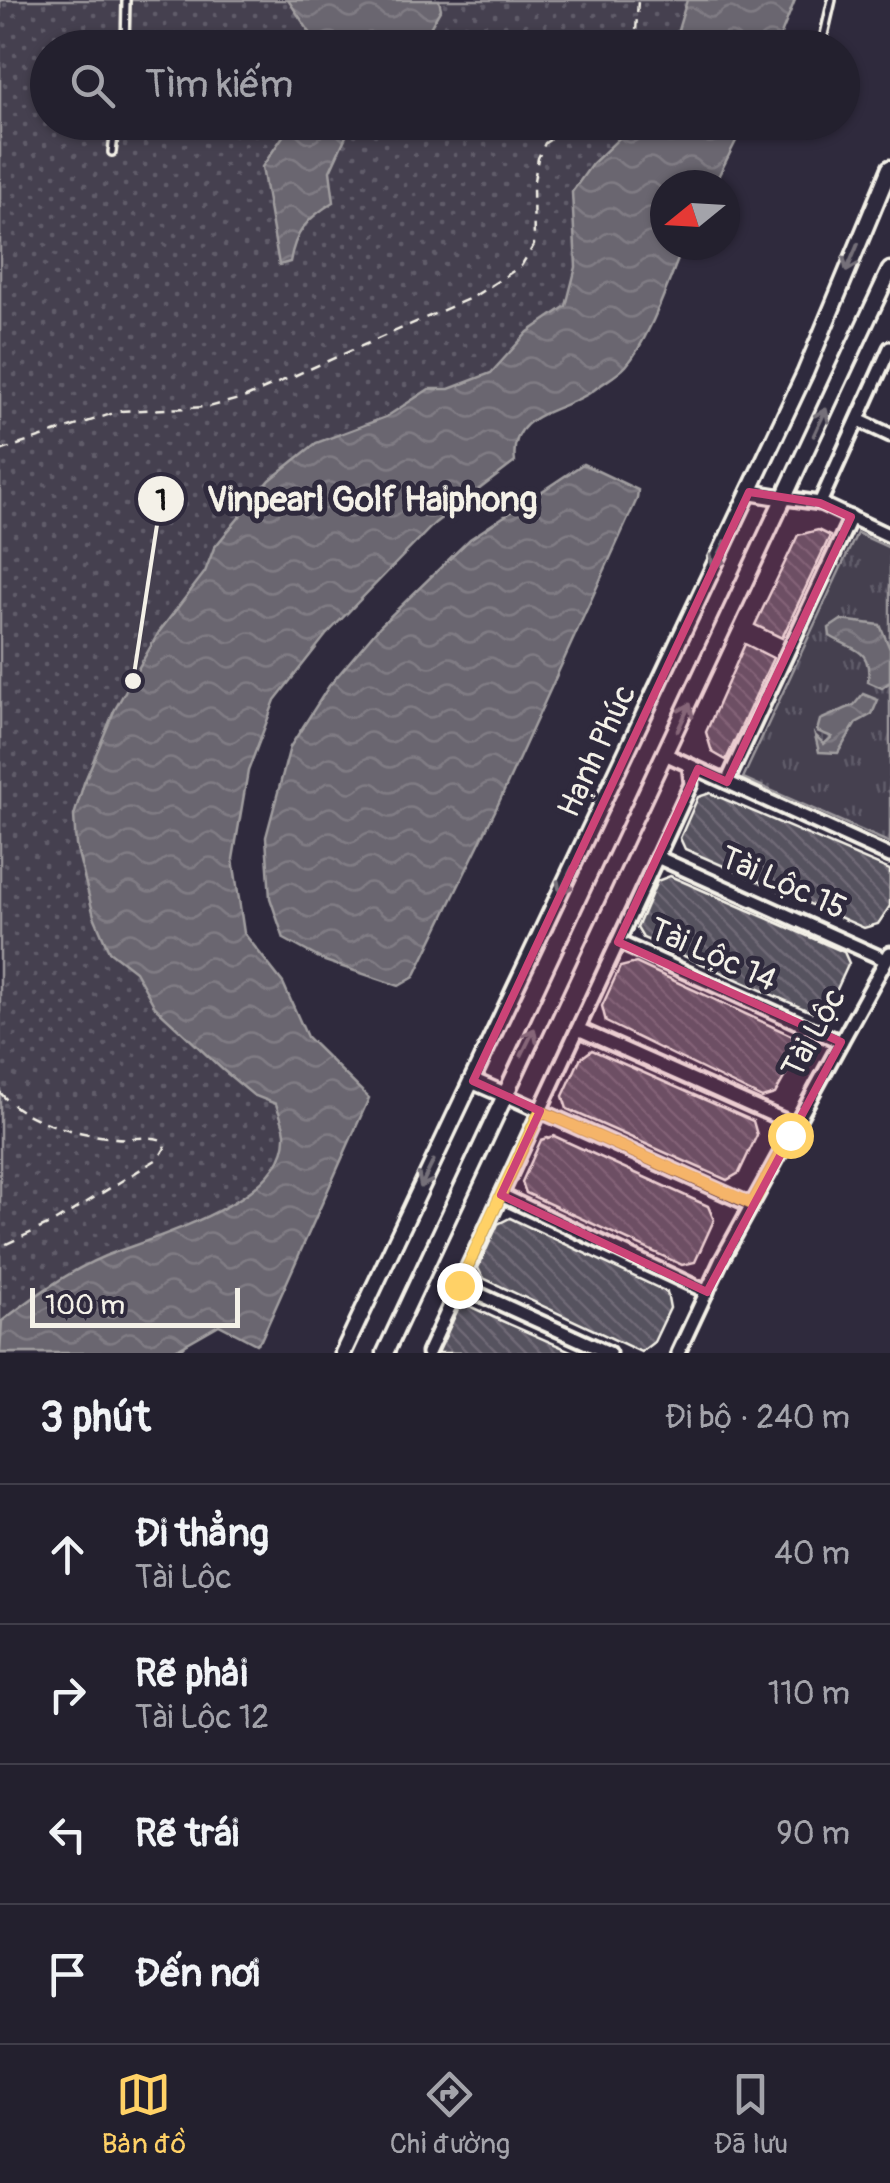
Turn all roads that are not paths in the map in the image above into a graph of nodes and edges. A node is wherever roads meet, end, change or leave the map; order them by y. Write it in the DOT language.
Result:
graph roads {
  1 [pos="126,0"];
  2 [pos="832,0"];
  3 [pos="125,30"];
  4 [pos="825,30"];
  5 [pos="114,140"];
  6 [pos="112,152"];
  7 [pos="890,168"];
  8 [pos="890,270"];
  9 [pos="890,348"];
  10 [pos="858,420"];
  11 [pos="890,435"];
  12 [pos="748,492"];
  13 [pos="785,498"];
  14 [pos="820,503"];
  15 [pos="851,517"];
  16 [pos="890,536"];
  17 [pos="667,755"];
  18 [pos="689,765"];
  19 [pos="727,782"];
  20 [pos="890,856"];
  21 [pos="657,857"];
  22 [pos="618,942"];
  23 [pos="888,956"];
  24 [pos="578,1029"];
  25 [pos="841,1042"];
  26 [pos="472,1081"];
  27 [pos="503,1094"];
  28 [pos="540,1111"];
  29 [pos="795,1125"];
  30 [pos="501,1195"];
  31 [pos="752,1204"];
  32 [pos="459,1285"];
  33 [pos="706,1292"];
  34 [pos="342,1353"];
  35 [pos="385,1353"];
  36 [pos="428,1353"];
  37 [pos="609,1353"];
  38 [pos="678,1353"];
  1 -- 3 [label="lane"];
  2 -- 4 [label="lane"];
  5 -- 6 [label="lane"];
  7 -- 12 [label="street, Hạnh Phúc, one-way"];
  13 -- 8 [label="street, Hạnh Phúc, one-way"];
  9 -- 10 [label="street"];
  10 -- 11 [label="street"];
  10 -- 14 [label="street"];
  12 -- 13 [label="street"];
  12 -- 26 [label="street, Hạnh Phúc, one-way"];
  13 -- 14 [label="street"];
  17 -- 13 [label="street, Hạnh Phúc, one-way"];
  14 -- 15 [label="street"];
  15 -- 16 [label="street"];
  15 -- 19 [label="street"];
  17 -- 18 [label="street"];
  27 -- 17 [label="street, Hạnh Phúc, one-way"];
  18 -- 19 [label="street"];
  18 -- 21 [label="street"];
  19 -- 20 [label="street"];
  21 -- 22 [label="street"];
  21 -- 23 [label="street, Tài Lộc 15"];
  22 -- 24 [label="street"];
  22 -- 25 [label="street, Tài Lộc 14"];
  23 -- 25 [label="street, Tài Lộc"];
  24 -- 28 [label="street"];
  24 -- 29 [label="street"];
  25 -- 29 [label="street, Tài Lộc"];
  26 -- 27 [label="street"];
  26 -- 34 [label="street, Hạnh Phúc, one-way"];
  27 -- 28 [label="street"];
  27 -- 35 [label="street, Hạnh Phúc"];
  28 -- 30 [label="street"];
  28 -- 31 [label="street"];
  29 -- 31 [label="street, Tài Lộc"];
  30 -- 32 [label="street"];
  30 -- 33 [label="street"];
  31 -- 33 [label="street, Tài Lộc"];
  32 -- 36 [label="street"];
  32 -- 37 [label="street"];
  33 -- 38 [label="street, Tài Lộc"];
}
